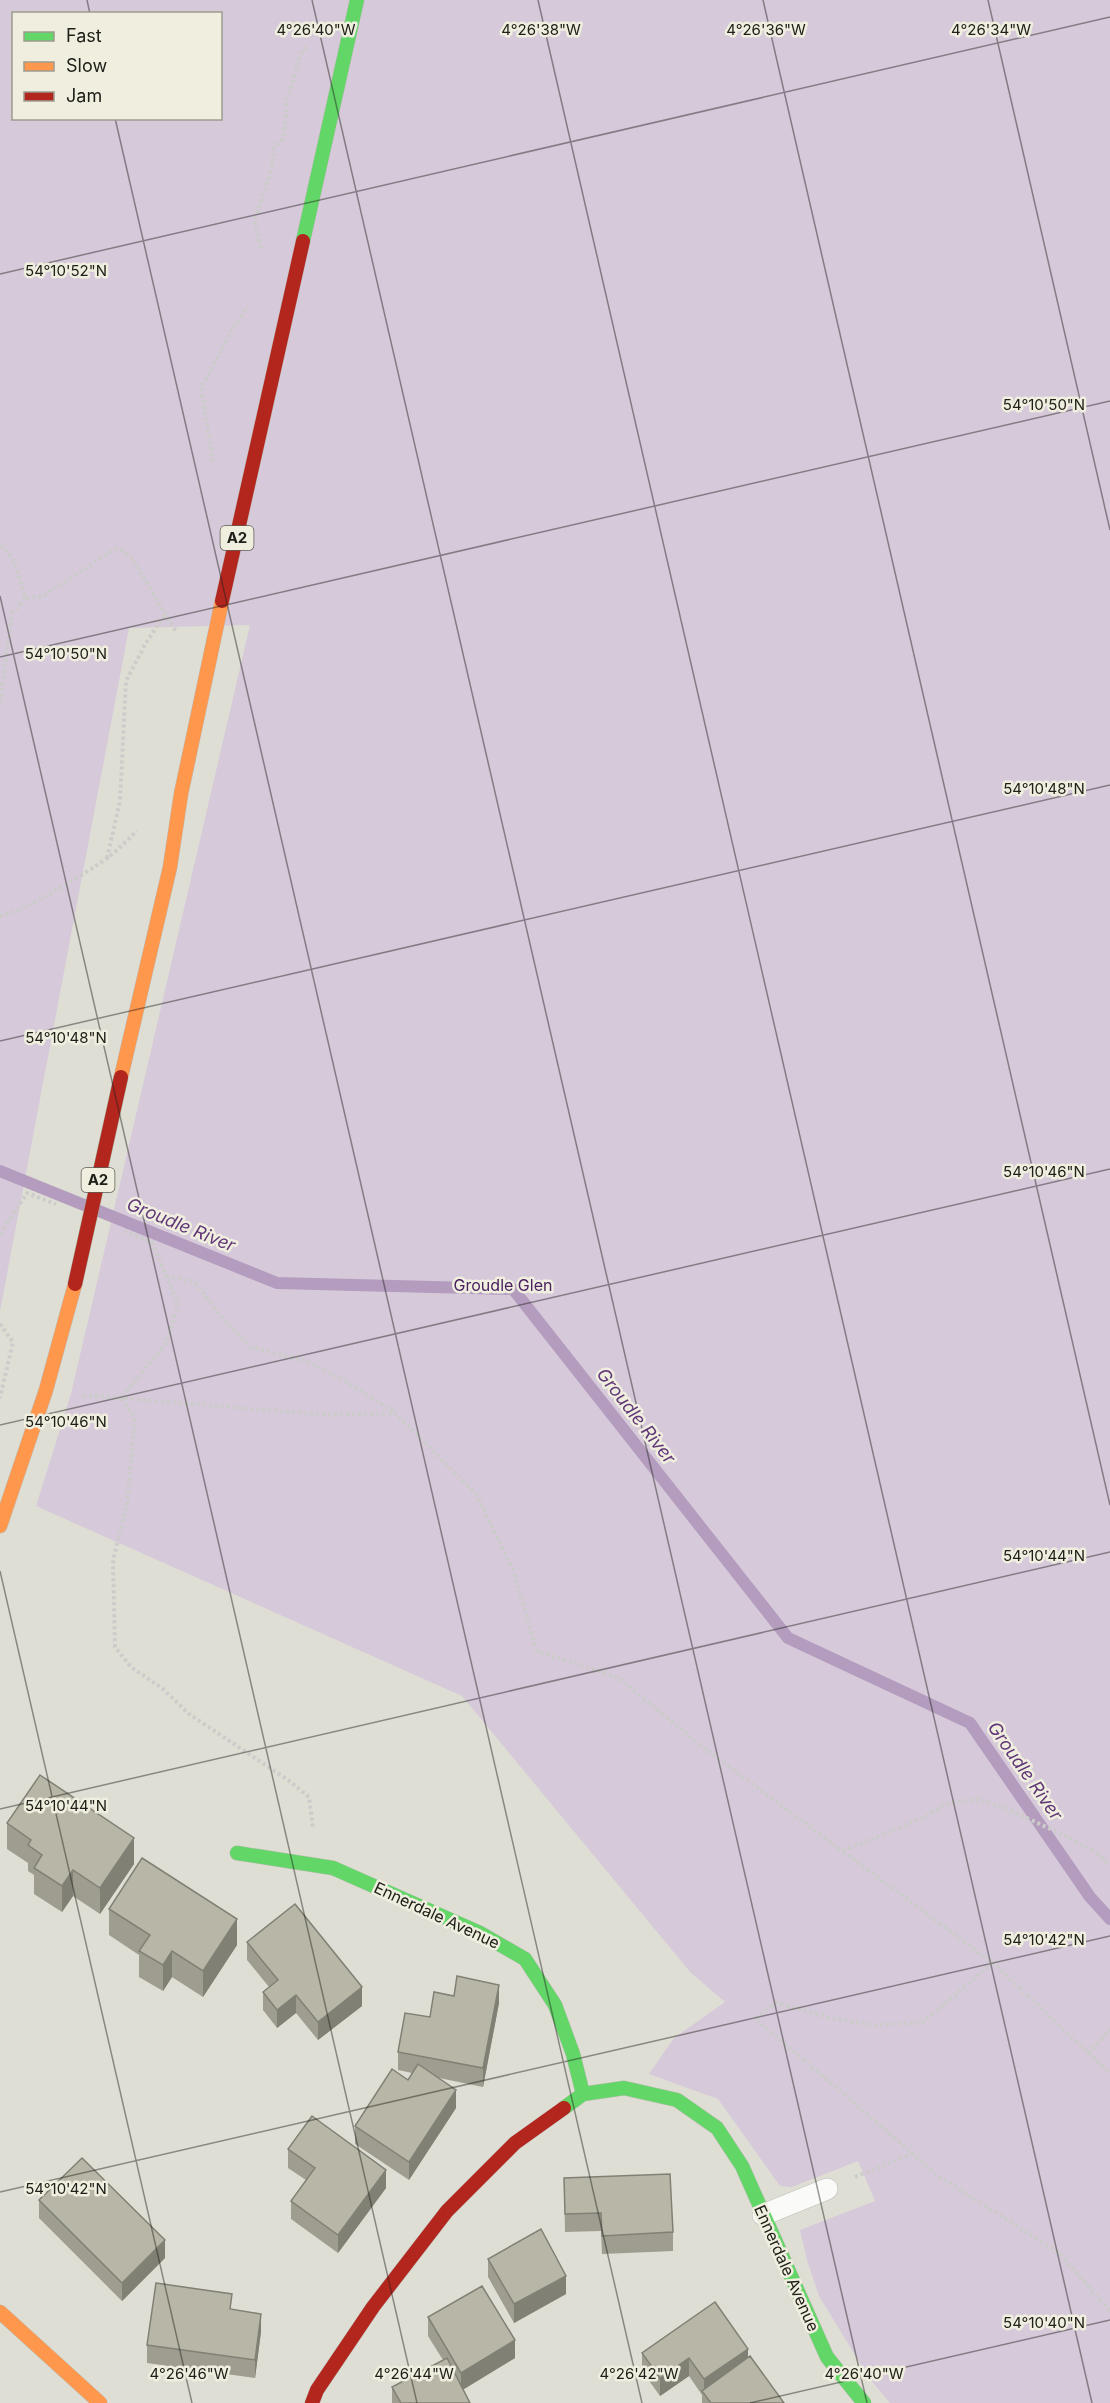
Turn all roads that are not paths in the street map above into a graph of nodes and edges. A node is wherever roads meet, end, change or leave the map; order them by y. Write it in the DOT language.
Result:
graph roads {
  1 [pos="357,0"];
  2 [pos="0,1526"];
  3 [pos="237,1853"];
  4 [pos="583,2094"];
  5 [pos="826,2189"];
  6 [pos="763,2215"];
  7 [pos="0,2312"];
  8 [pos="100,2403"];
  9 [pos="312,2403"];
  10 [pos="864,2403"];
  1 -- 2 [label="main road, A2, bridge"];
  3 -- 4 [label="main road, Ennerdale Avenue"];
  4 -- 6 [label="main road, Ennerdale Avenue"];
  4 -- 9 [label="main road, Ennerdale Avenue"];
  5 -- 6 [label="lane"];
  6 -- 10 [label="main road, Ennerdale Avenue"];
  7 -- 8 [label="main road"];
}
